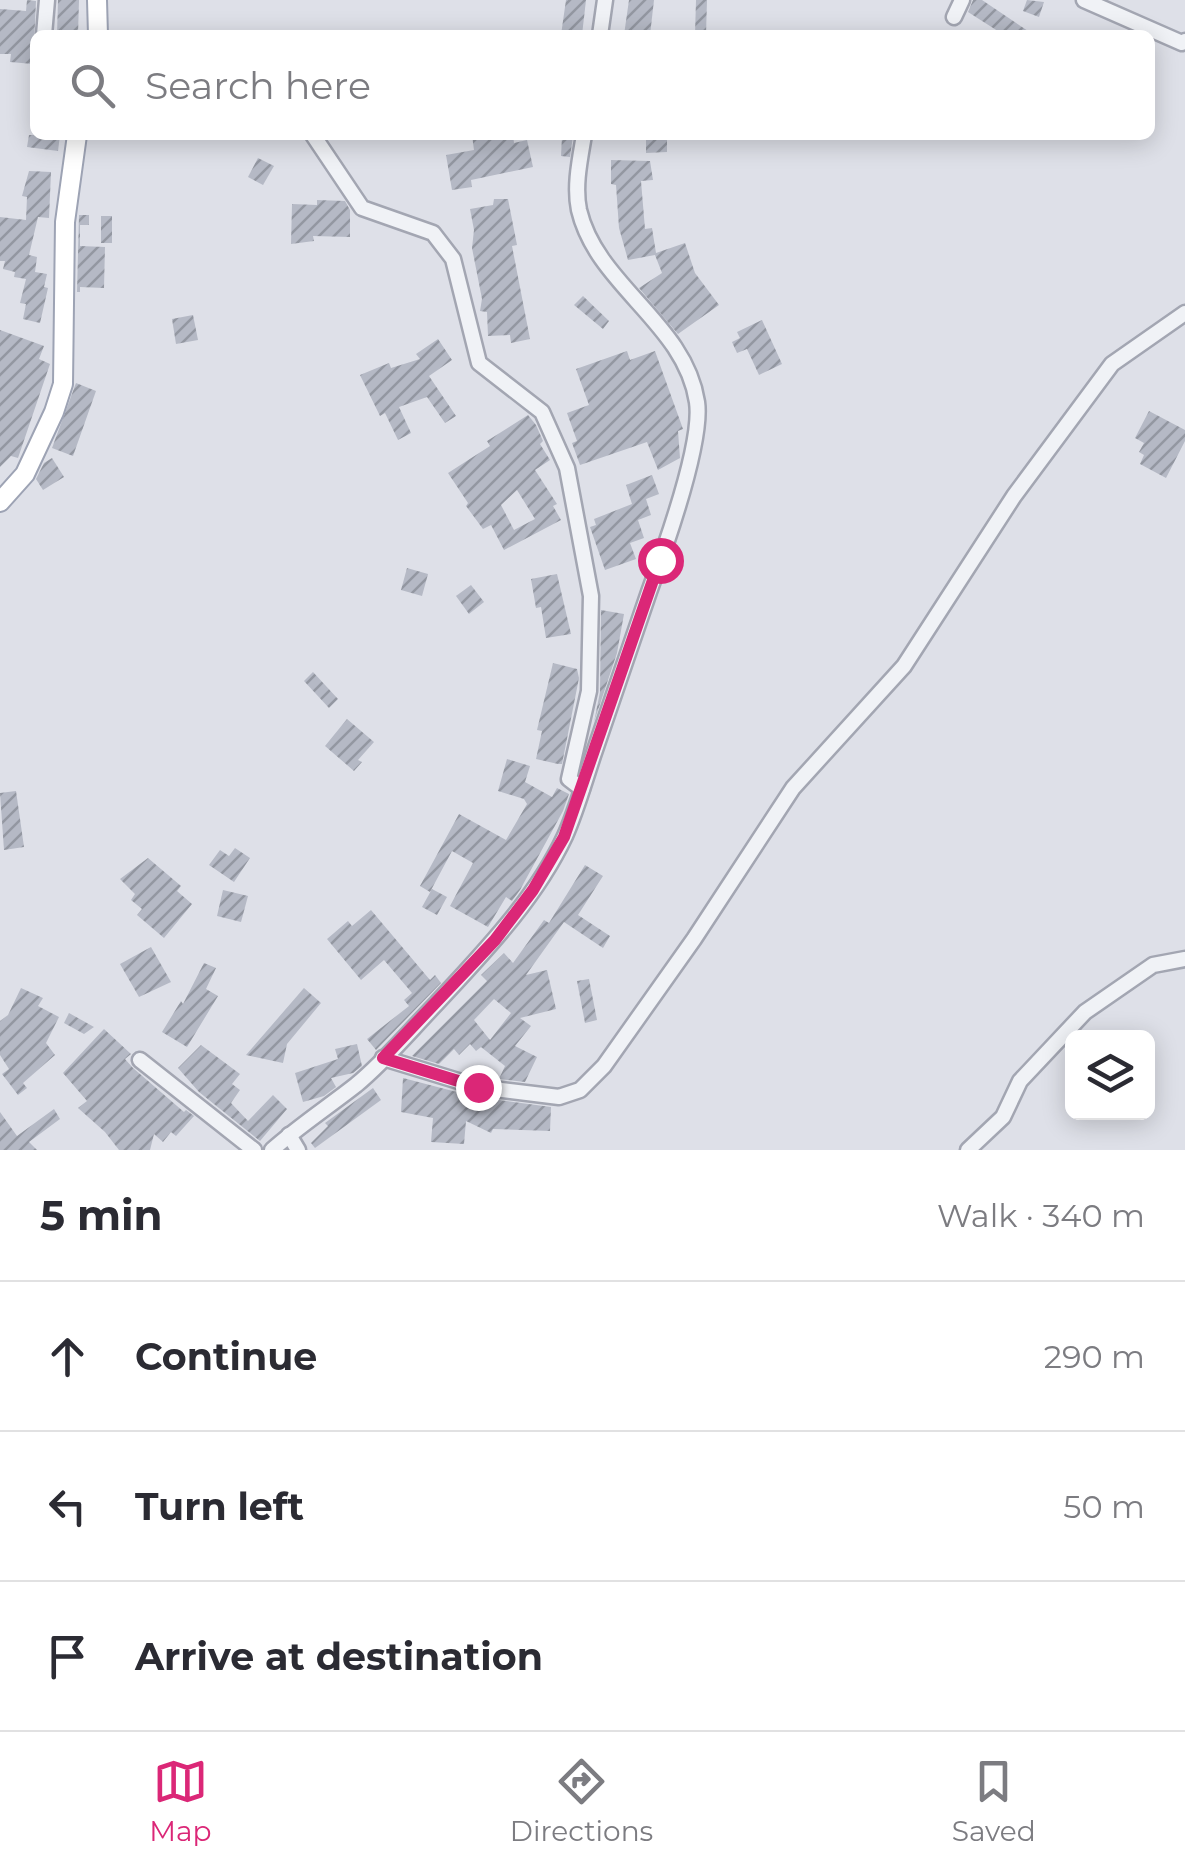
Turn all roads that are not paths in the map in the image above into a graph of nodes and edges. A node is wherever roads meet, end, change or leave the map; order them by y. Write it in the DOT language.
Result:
graph roads {
  1 [pos="47,0"];
  2 [pos="97,0"];
  3 [pos="606,0"];
  4 [pos="962,0"];
  5 [pos="1084,0"];
  6 [pos="954,17"];
  7 [pos="44,30"];
  8 [pos="98,30"];
  9 [pos="601,30"];
  10 [pos="1154,30"];
  11 [pos="1155,31"];
  12 [pos="1184,43"];
  13 [pos="76,140"];
  14 [pos="316,140"];
  15 [pos="583,140"];
  16 [pos="1185,313"];
  17 [pos="0,502"];
  18 [pos="582,789"];
  19 [pos="1185,959"];
  20 [pos="383,1058"];
  21 [pos="140,1060"];
  22 [pos="289,1135"];
  23 [pos="254,1150"];
  24 [pos="272,1150"];
  25 [pos="298,1150"];
  26 [pos="968,1150"];
  1 -- 7 [label="street"];
  2 -- 8 [label="main road"];
  3 -- 9 [label="street"];
  4 -- 6 [label="street"];
  5 -- 10 [label="street"];
  11 -- 12 [label="street"];
  13 -- 17 [label="main road"];
  14 -- 18 [label="street"];
  15 -- 18 [label="street"];
  16 -- 20 [label="street"];
  18 -- 20 [label="street"];
  19 -- 26 [label="street"];
  20 -- 22 [label="street"];
  21 -- 23 [label="street"];
  22 -- 24 [label="street"];
  22 -- 25 [label="street"];
}
